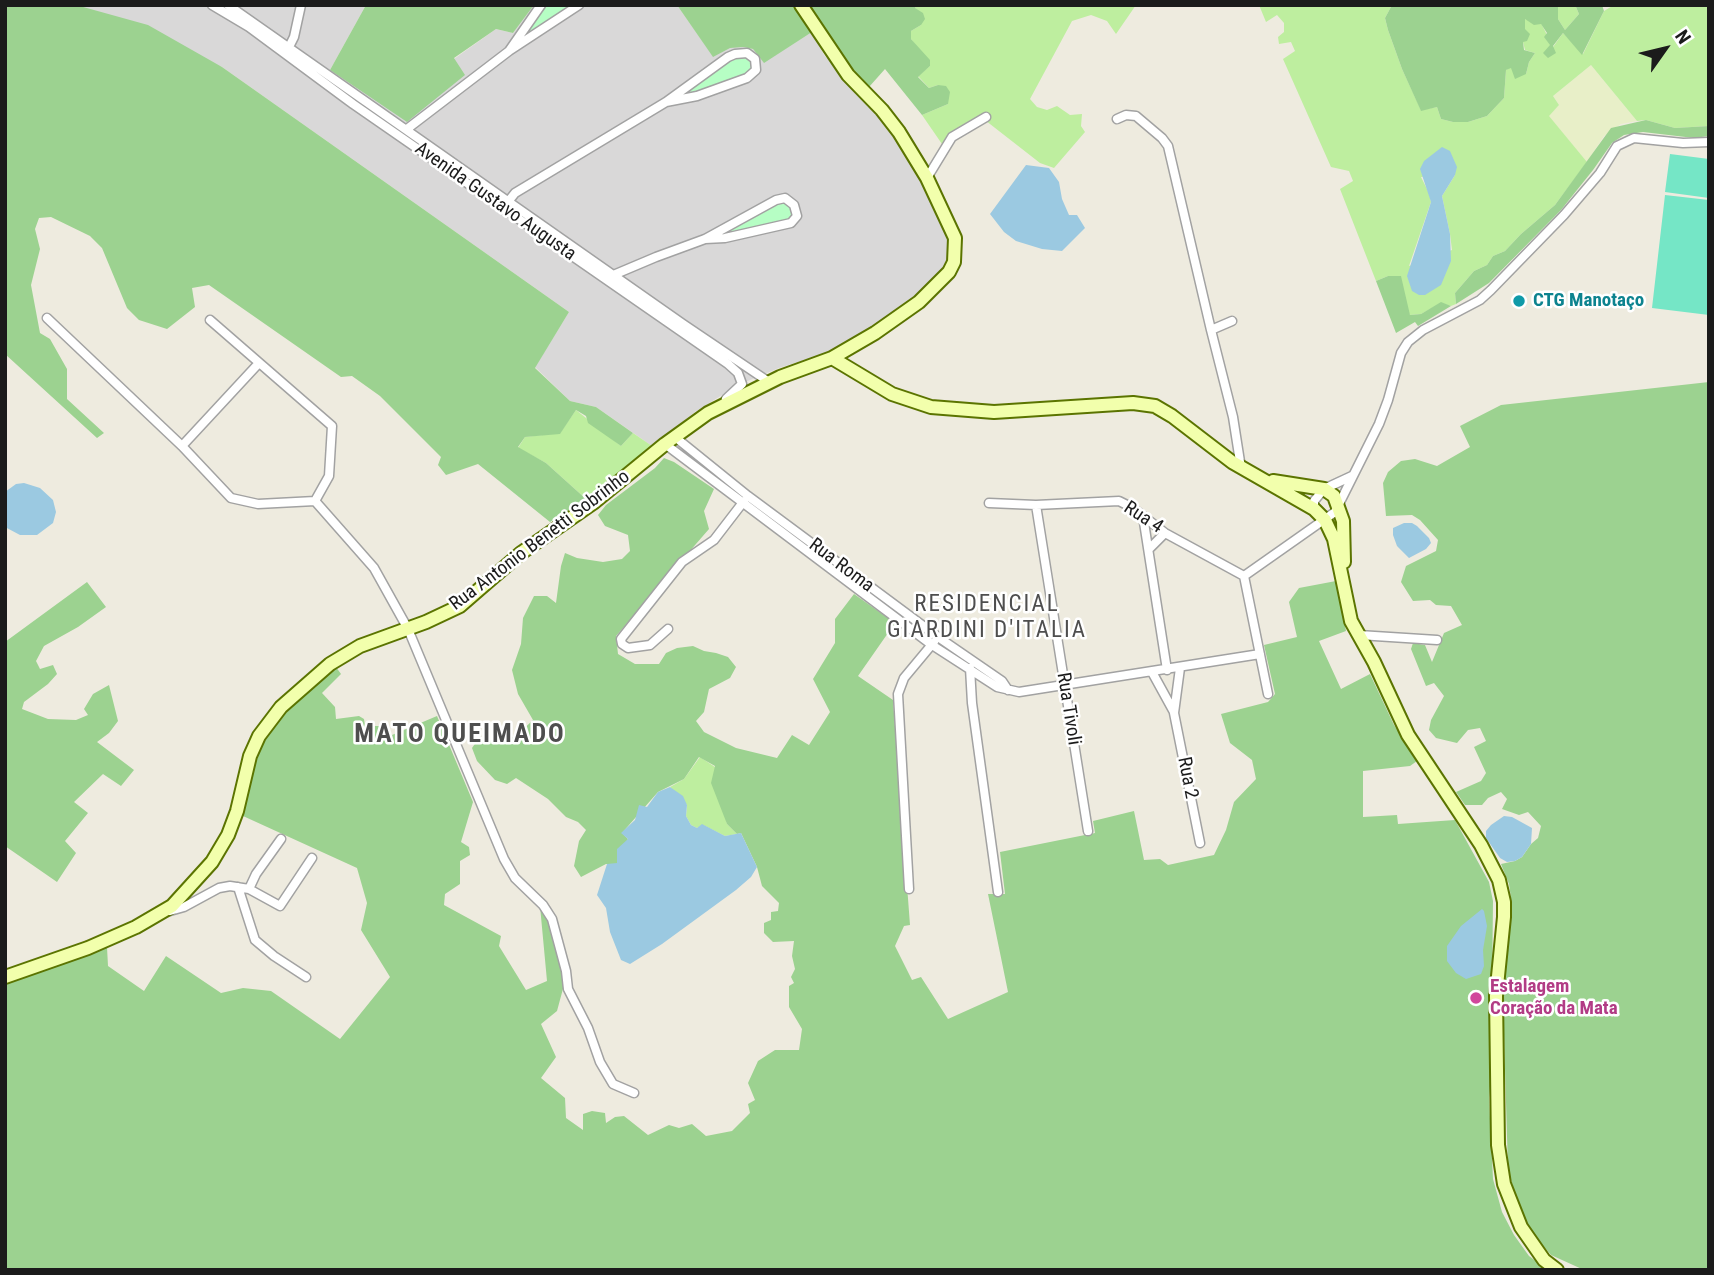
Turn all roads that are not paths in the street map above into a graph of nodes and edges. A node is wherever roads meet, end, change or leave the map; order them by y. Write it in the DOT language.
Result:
graph roads {
  1 [pos="212,5"];
  2 [pos="228,5"];
  3 [pos="301,5"];
  4 [pos="541,5"];
  5 [pos="579,5"];
  6 [pos="801,5"];
  7 [pos="287,50"];
  8 [pos="509,51"];
  9 [pos="666,102"];
  10 [pos="986,117"];
  11 [pos="1117,119"];
  12 [pos="407,129"];
  13 [pos="1709,142"];
  14 [pos="927,178"];
  15 [pos="506,204"];
  16 [pos="705,239"];
  17 [pos="609,278"];
  18 [pos="47,317"];
  19 [pos="210,320"];
  20 [pos="1232,321"];
  21 [pos="1211,330"];
  22 [pos="832,358"];
  23 [pos="259,363"];
  24 [pos="769,382"];
  25 [pos="715,409"];
  26 [pos="670,440"];
  27 [pos="182,446"];
  28 [pos="1241,468"];
  29 [pos="1352,476"];
  30 [pos="1266,480"];
  31 [pos="1324,489"];
  32 [pos="746,499"];
  33 [pos="315,501"];
  34 [pos="989,503"];
  35 [pos="1036,505"];
  36 [pos="1340,505"];
  37 [pos="1314,509"];
  38 [pos="1143,516"];
  39 [pos="1325,520"];
  40 [pos="1165,533"];
  41 [pos="1149,549"];
  42 [pos="1244,576"];
  43 [pos="1344,590"];
  44 [pos="408,629"];
  45 [pos="668,629"];
  46 [pos="1359,635"];
  47 [pos="1437,640"];
  48 [pos="935,641"];
  49 [pos="1260,654"];
  50 [pos="971,665"];
  51 [pos="1180,668"];
  52 [pos="1167,670"];
  53 [pos="1152,672"];
  54 [pos="1064,684"];
  55 [pos="1268,694"];
  56 [pos="1174,713"];
  57 [pos="1088,831"];
  58 [pos="281,839"];
  59 [pos="1200,843"];
  60 [pos="312,858"];
  61 [pos="238,887"];
  62 [pos="249,888"];
  63 [pos="909,889"];
  64 [pos="998,892"];
  65 [pos="163,913"];
  66 [pos="5,977"];
  67 [pos="306,977"];
  68 [pos="634,1093"];
  69 [pos="1557,1270"];
  1 -- 7 [label="street, Avenida Gustavo Augusta"];
  2 -- 7 [label="street, Avenida Gustavo Augusta"];
  3 -- 7 [label="street"];
  4 -- 8 [label="street"];
  5 -- 8 [label="street"];
  6 -- 14 [label="street, Rua Antonio Benetti Sobrinho"];
  7 -- 12 [label="street, Avenida Gustavo Augusta"];
  7 -- 15 [label="street, Avenida Gustavo Augusta"];
  8 -- 12 [label="street"];
  9 -- 9 [label="street"];
  9 -- 15 [label="street"];
  10 -- 14 [label="street"];
  11 -- 21 [label="street"];
  12 -- 15 [label="street, Avenida Gustavo Augusta"];
  13 -- 29 [label="street"];
  14 -- 22 [label="street, Rua Antonio Benetti Sobrinho"];
  15 -- 17 [label="street, Avenida Gustavo Augusta"];
  16 -- 16 [label="street"];
  16 -- 17 [label="street"];
  17 -- 24 [label="street, Avenida Gustavo Augusta"];
  17 -- 25 [label="street, Avenida Gustavo Augusta"];
  18 -- 27 [label="street"];
  19 -- 23 [label="street"];
  20 -- 21 [label="street"];
  21 -- 28 [label="street"];
  22 -- 24 [label="street, Rua Antonio Benetti Sobrinho"];
  22 -- 28 [label="street"];
  23 -- 27 [label="street"];
  23 -- 33 [label="street"];
  24 -- 25 [label="street, Rua Antonio Benetti Sobrinho"];
  25 -- 26 [label="street, Rua Antonio Benetti Sobrinho"];
  26 -- 32 [label="street, Rua Roma"];
  26 -- 44 [label="street, Rua Antonio Benetti Sobrinho"];
  27 -- 33 [label="street"];
  28 -- 30 [label="street"];
  29 -- 31 [label="street"];
  29 -- 36 [label="street"];
  30 -- 31 [label="street"];
  30 -- 37 [label="street"];
  31 -- 36 [label="street"];
  31 -- 37 [label="street"];
  32 -- 45 [label="street"];
  32 -- 48 [label="street, Rua Roma"];
  33 -- 44 [label="street"];
  34 -- 35 [label="street, Rua 4"];
  35 -- 38 [label="street, Rua 4"];
  35 -- 54 [label="street, Rua Tivoli"];
  36 -- 39 [label="street"];
  36 -- 43 [label="street"];
  37 -- 39 [label="street"];
  38 -- 40 [label="street, Rua 4"];
  38 -- 41 [label="street"];
  39 -- 42 [label="street"];
  39 -- 43 [label="street"];
  40 -- 41 [label="street"];
  40 -- 42 [label="street, Rua 4"];
  41 -- 52 [label="street"];
  42 -- 49 [label="street"];
  43 -- 46 [label="street"];
  44 -- 65 [label="street, Rua Antonio Benetti Sobrinho"];
  44 -- 68 [label="street"];
  46 -- 47 [label="street"];
  46 -- 69 [label="street"];
  48 -- 50 [label="street, Rua Roma"];
  48 -- 63 [label="street"];
  49 -- 51 [label="street"];
  49 -- 55 [label="street"];
  50 -- 54 [label="street, Rua Roma"];
  50 -- 64 [label="street"];
  51 -- 52 [label="street"];
  51 -- 56 [label="street, Rua 2"];
  52 -- 53 [label="street"];
  53 -- 54 [label="street"];
  53 -- 56 [label="street, Rua 2"];
  54 -- 57 [label="street, Rua Tivoli"];
  56 -- 59 [label="street, Rua 2"];
  58 -- 62 [label="street"];
  60 -- 62 [label="street"];
  61 -- 62 [label="street"];
  61 -- 65 [label="street"];
  61 -- 67 [label="street"];
  65 -- 66 [label="street, Rua Antonio Benetti Sobrinho"];
}
